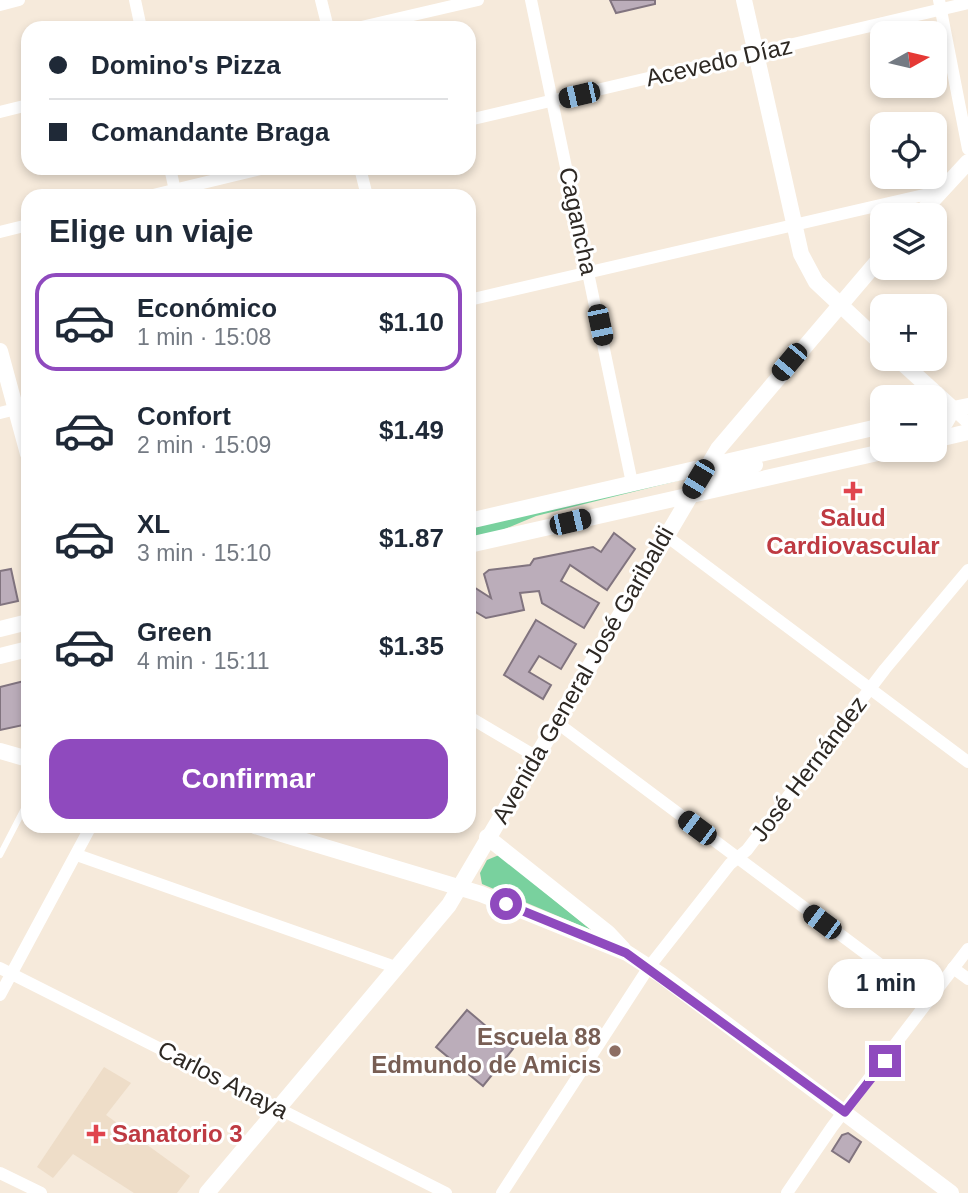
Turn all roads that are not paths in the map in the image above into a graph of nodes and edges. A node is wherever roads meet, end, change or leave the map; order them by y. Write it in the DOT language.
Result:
graph roads {
  1 [pos="19,0"];
  2 [pos="135,0"];
  3 [pos="321,0"];
  4 [pos="478,0"];
  5 [pos="531,0"];
  6 [pos="744,0"];
  7 [pos="968,3"];
  8 [pos="940,4"];
  9 [pos="0,5"];
  10 [pos="140,21"];
  11 [pos="326,21"];
  12 [pos="387,21"];
  13 [pos="756,54"];
  14 [pos="553,101"];
  15 [pos="21,107"];
  16 [pos="0,112"];
  17 [pos="476,118"];
  18 [pos="968,149"];
  19 [pos="968,162"];
  20 [pos="240,175"];
  21 [pos="190,189"];
  22 [pos="941,191"];
  23 [pos="930,203"];
  24 [pos="794,223"];
  25 [pos="21,227"];
  26 [pos="0,232"];
  27 [pos="870,269"];
  28 [pos="589,272"];
  29 [pos="476,298"];
  30 [pos="838,304"];
  31 [pos="870,333"];
  32 [pos="0,351"];
  33 [pos="914,371"];
  34 [pos="960,407"];
  35 [pos="15,409"];
  36 [pos="947,421"];
  37 [pos="968,423"];
  38 [pos="870,429"];
  39 [pos="21,430"];
  40 [pos="968,432"];
  41 [pos="947,437"];
  42 [pos="812,442"];
  43 [pos="784,449"];
  44 [pos="870,453"];
  45 [pos="870,455"];
  46 [pos="866,456"];
  47 [pos="708,464"];
  48 [pos="817,466"];
  49 [pos="632,483"];
  50 [pos="689,494"];
  51 [pos="476,519"];
  52 [pos="522,533"];
  53 [pos="665,535"];
  54 [pos="476,543"];
  55 [pos="968,570"];
  56 [pos="21,624"];
  57 [pos="0,629"];
  58 [pos="21,651"];
  59 [pos="0,656"];
  60 [pos="871,688"];
  61 [pos="476,721"];
  62 [pos="556,722"];
  63 [pos="0,751"];
  64 [pos="535,756"];
  65 [pos="21,757"];
  66 [pos="968,762"];
  67 [pos="21,814"];
  68 [pos="88,833"];
  69 [pos="278,833"];
  70 [pos="487,837"];
  71 [pos="0,855"];
  72 [pos="77,855"];
  73 [pos="737,858"];
  74 [pos="458,887"];
  75 [pos="968,949"];
  76 [pos="626,953"];
  77 [pos="395,967"];
  78 [pos="649,967"];
  79 [pos="953,968"];
  80 [pos="6,971"];
  81 [pos="968,979"];
  82 [pos="0,995"];
  83 [pos="929,1001"];
  84 [pos="278,1108"];
  85 [pos="845,1112"];
  86 [pos="0,1173"];
  87 [pos="41,1193"];
  88 [pos="206,1193"];
  89 [pos="446,1193"];
  90 [pos="502,1193"];
  91 [pos="787,1193"];
  92 [pos="951,1193"];
  1 -- 9 [label="street"];
  2 -- 10 [label="street"];
  3 -- 11 [label="street"];
  4 -- 12 [label="street"];
  5 -- 14 [label="street, Cagancha"];
  6 -- 13 [label="street"];
  7 -- 8 [label="street, Acevedo Díaz"];
  8 -- 13 [label="street, Acevedo Díaz"];
  8 -- 18 [label="street"];
  13 -- 14 [label="street, Acevedo Díaz"];
  13 -- 24 [label="street"];
  14 -- 17 [label="street, Acevedo Díaz"];
  14 -- 28 [label="street, Cagancha"];
  15 -- 16 [label="street"];
  19 -- 22 [label="street"];
  20 -- 21 [label="street"];
  22 -- 23 [label="street"];
  22 -- 24 [label="street"];
  24 -- 28 [label="street"];
  24 -- 30 [label="street"];
  25 -- 26 [label="street"];
  27 -- 30 [label="street, Avenida General José Garibaldi"];
  28 -- 29 [label="street"];
  28 -- 49 [label="street, Cagancha"];
  30 -- 31 [label="street"];
  30 -- 47 [label="street, Avenida General José Garibaldi"];
  32 -- 35 [label="street"];
  33 -- 34 [label="street"];
  34 -- 36 [label="street"];
  34 -- 37 [label="street"];
  35 -- 39 [label="street"];
  38 -- 42 [label="street"];
  40 -- 41 [label="street"];
  42 -- 43 [label="street"];
  42 -- 48 [label="street"];
  43 -- 47 [label="street"];
  43 -- 50 [label="street"];
  44 -- 46 [label="street"];
  45 -- 46 [label="street"];
  46 -- 48 [label="street"];
  47 -- 49 [label="street"];
  47 -- 50 [label="street, Avenida General José Garibaldi"];
  47 -- 52 [label="street"];
  48 -- 50 [label="street"];
  49 -- 51 [label="street"];
  50 -- 52 [label="street"];
  50 -- 53 [label="street, Avenida General José Garibaldi"];
  52 -- 54 [label="street"];
  53 -- 60 [label="street"];
  53 -- 62 [label="street, Avenida General José Garibaldi"];
  55 -- 60 [label="street, José Hernández"];
  56 -- 57 [label="street"];
  58 -- 59 [label="street"];
  60 -- 66 [label="street"];
  60 -- 73 [label="street, José Hernández"];
  61 -- 64 [label="street"];
  62 -- 64 [label="street, Avenida General José Garibaldi"];
  62 -- 73 [label="street"];
  63 -- 65 [label="street"];
  64 -- 70 [label="street, Avenida General José Garibaldi"];
  67 -- 71 [label="lane"];
  68 -- 72 [label="street"];
  69 -- 74 [label="street"];
  70 -- 74 [label="street, Avenida General José Garibaldi"];
  70 -- 76 [label="street"];
  72 -- 77 [label="street"];
  72 -- 80 [label="street"];
  73 -- 78 [label="street, José Hernández"];
  73 -- 83 [label="street"];
  74 -- 76 [label="street"];
  74 -- 77 [label="street, Avenida General José Garibaldi"];
  75 -- 79 [label="street"];
  76 -- 78 [label="street"];
  77 -- 84 [label="street, Avenida General José Garibaldi"];
  78 -- 85 [label="street"];
  78 -- 90 [label="street, José Hernández"];
  79 -- 81 [label="street"];
  79 -- 83 [label="street"];
  80 -- 82 [label="street"];
  80 -- 84 [label="street, Carlos Anaya"];
  83 -- 85 [label="street"];
  84 -- 88 [label="street, Avenida General José Garibaldi"];
  84 -- 89 [label="street, Carlos Anaya"];
  85 -- 91 [label="street"];
  85 -- 92 [label="street"];
  86 -- 87 [label="street"];
}
